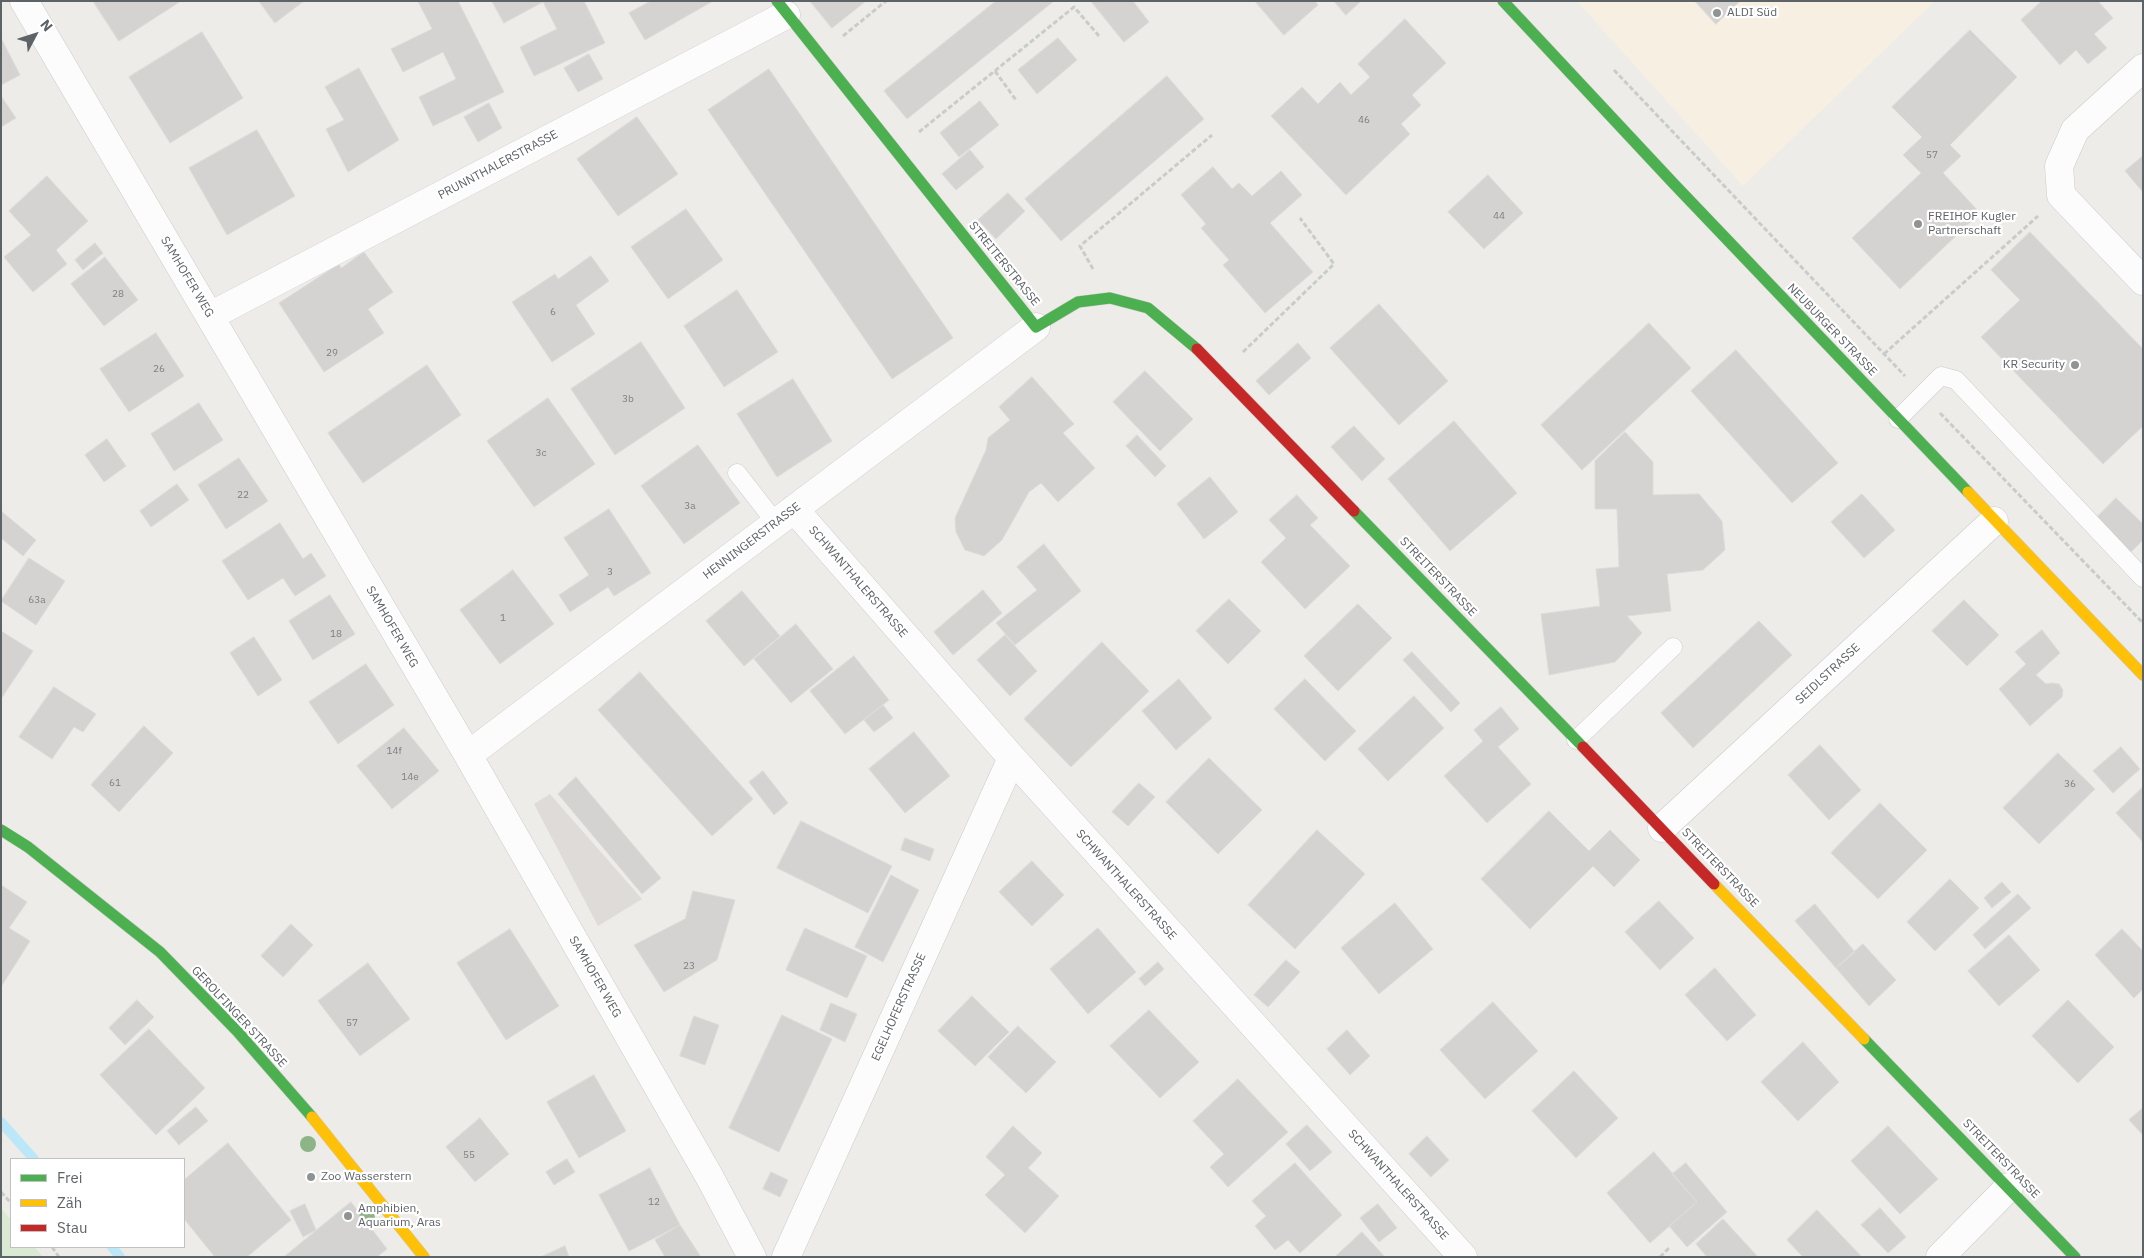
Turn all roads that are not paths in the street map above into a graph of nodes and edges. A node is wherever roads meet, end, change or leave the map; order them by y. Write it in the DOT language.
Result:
graph roads {
  1 [pos="24,1"];
  2 [pos="1503,1"];
  3 [pos="781,8"];
  4 [pos="2143,68"];
  5 [pos="2143,281"];
  6 [pos="210,316"];
  7 [pos="1036,327"];
  8 [pos="1898,419"];
  9 [pos="737,473"];
  10 [pos="785,516"];
  11 [pos="1994,521"];
  12 [pos="2143,578"];
  13 [pos="1673,647"];
  14 [pos="2143,675"];
  15 [pos="1576,740"];
  16 [pos="468,755"];
  17 [pos="1012,758"];
  18 [pos="1662,828"];
  19 [pos="1,830"];
  20 [pos="2009,1187"];
  21 [pos="424,1257"];
  22 [pos="752,1257"];
  23 [pos="786,1257"];
  24 [pos="1463,1257"];
  25 [pos="1940,1257"];
  26 [pos="2075,1257"];
  1 -- 6 [label="street, SAMHOFER WEG"];
  2 -- 8 [label="street, NEUBURGER STRASSE"];
  3 -- 6 [label="street, PRUNNTHALERSTRASSE"];
  3 -- 7 [label="street, STREITERSTRASSE"];
  4 -- 5 [label="street"];
  6 -- 16 [label="street, SAMHOFER WEG"];
  7 -- 10 [label="street, HENNINGERSTRASSE"];
  7 -- 15 [label="street, STREITERSTRASSE"];
  8 -- 11 [label="street, NEUBURGER STRASSE"];
  8 -- 12 [label="lane"];
  9 -- 10 [label="lane"];
  10 -- 16 [label="street, HENNINGERSTRASSE"];
  10 -- 17 [label="street, SCHWANTHALERSTRASSE"];
  11 -- 14 [label="street, NEUBURGER STRASSE"];
  11 -- 18 [label="street, SEIDLSTRASSE"];
  13 -- 15 [label="lane"];
  15 -- 18 [label="street, STREITERSTRASSE"];
  16 -- 22 [label="street, SAMHOFER WEG"];
  17 -- 23 [label="street, EGELHOFERSTRASSE"];
  17 -- 24 [label="street, SCHWANTHALERSTRASSE"];
  18 -- 20 [label="street, STREITERSTRASSE"];
  19 -- 21 [label="street, GEROLFINGER STRASSE"];
  20 -- 25 [label="street"];
  20 -- 26 [label="street, STREITERSTRASSE"];
}
